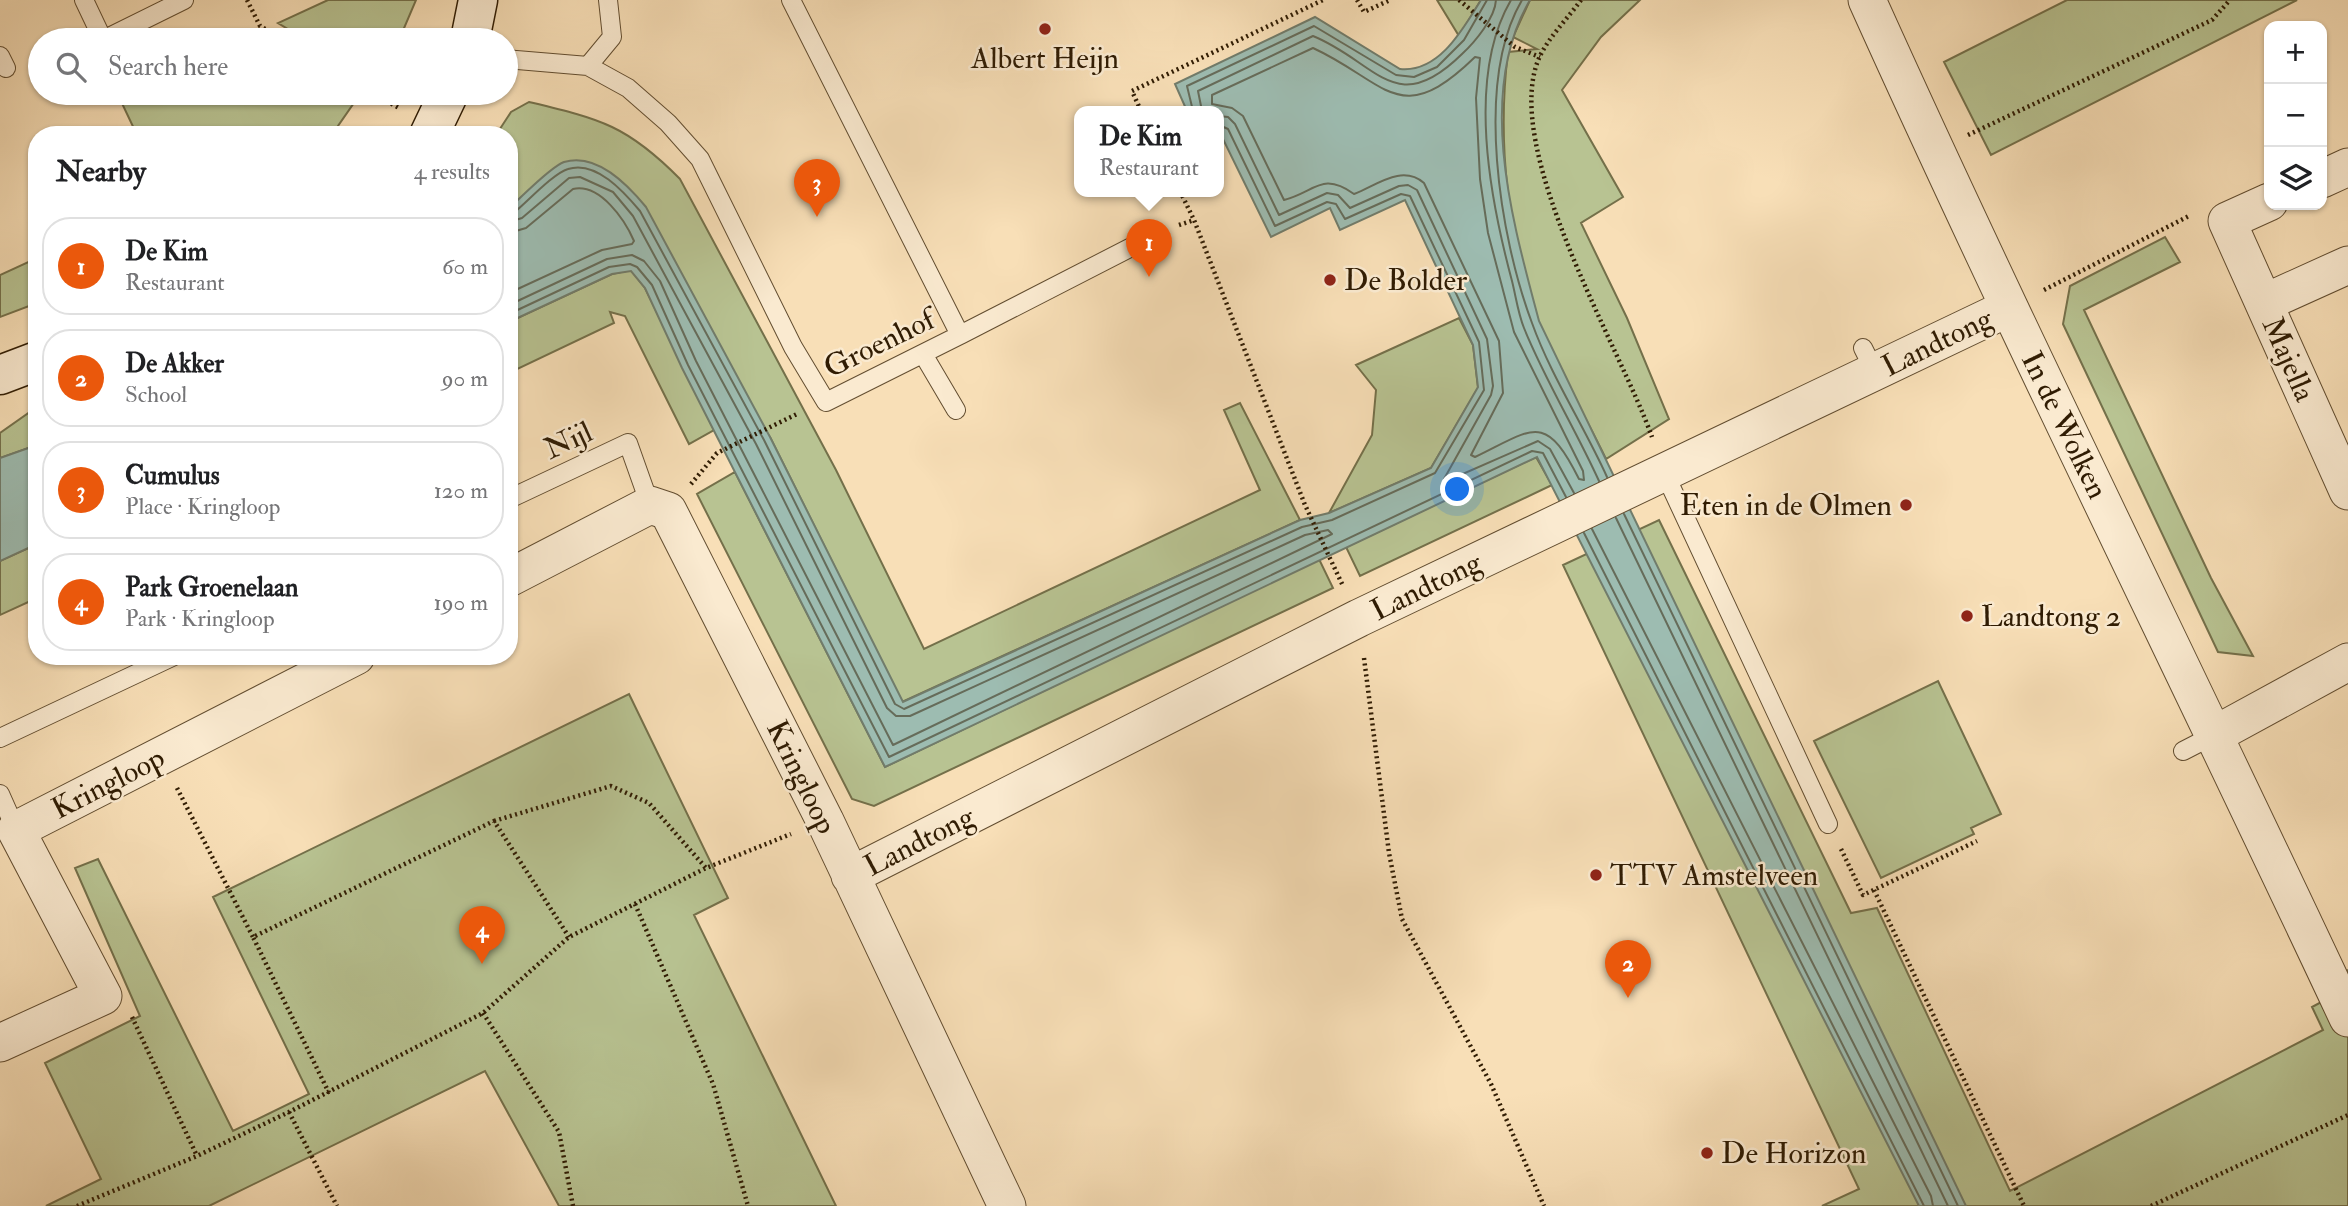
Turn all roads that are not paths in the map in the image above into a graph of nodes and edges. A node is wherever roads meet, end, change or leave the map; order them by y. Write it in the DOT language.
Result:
graph roads {
  1 [pos="84,0"];
  2 [pos="184,0"];
  3 [pos="478,0"];
  4 [pos="608,0"];
  5 [pos="791,0"];
  6 [pos="1867,0"];
  7 [pos="97,28"];
  8 [pos="127,28"];
  9 [pos="472,28"];
  10 [pos="518,60"];
  11 [pos="589,66"];
  12 [pos="443,105"];
  13 [pos="433,126"];
  14 [pos="2348,167"];
  15 [pos="2327,177"];
  16 [pos="2264,204"];
  17 [pos="1153,236"];
  18 [pos="2348,265"];
  19 [pos="2264,303"];
  20 [pos="2008,307"];
  21 [pos="960,335"];
  22 [pos="923,354"];
  23 [pos="28,364"];
  24 [pos="0,375"];
  25 [pos="956,410"];
  26 [pos="1665,474"];
  27 [pos="2348,491"];
  28 [pos="518,495"];
  29 [pos="650,505"];
  30 [pos="518,573"];
  31 [pos="2348,662"];
  32 [pos="155,665"];
  33 [pos="338,665"];
  34 [pos="2216,734"];
  35 [pos="0,738"];
  36 [pos="2183,751"];
  37 [pos="0,794"];
  38 [pos="1828,824"];
  39 [pos="16,830"];
  40 [pos="850,876"];
  41 [pos="2348,1018"];
  42 [pos="0,1043"];
  43 [pos="1007,1206"];
  1 -- 7 [label="lane"];
  2 -- 8 [label="lane"];
  3 -- 9 [label="street"];
  4 -- 11 [label="lane"];
  5 -- 21 [label="lane, Groenhof"];
  6 -- 20 [label="street, In de Wolken"];
  10 -- 11 [label="lane, Groenhof"];
  11 -- 22 [label="lane, Groenhof"];
  12 -- 13 [label="street"];
  14 -- 15 [label="street"];
  16 -- 19 [label="street, Majella"];
  17 -- 21 [label="lane"];
  18 -- 19 [label="street, Majella"];
  19 -- 27 [label="street, Majella"];
  20 -- 26 [label="street, Landtong"];
  20 -- 34 [label="street, In de Wolken"];
  21 -- 22 [label="lane, Groenhof"];
  22 -- 25 [label="lane"];
  23 -- 24 [label="street"];
  26 -- 38 [label="lane"];
  26 -- 40 [label="street, Landtong"];
  28 -- 29 [label="lane, Nijl"];
  29 -- 30 [label="street"];
  29 -- 40 [label="street, Kringloop"];
  31 -- 34 [label="street"];
  32 -- 35 [label="lane"];
  33 -- 39 [label="street, Kringloop"];
  34 -- 36 [label="lane"];
  34 -- 41 [label="street, In de Wolken"];
  37 -- 39 [label="lane"];
  39 -- 42 [label="street, Kringloop"];
  40 -- 43 [label="street, Kringloop"];
}
